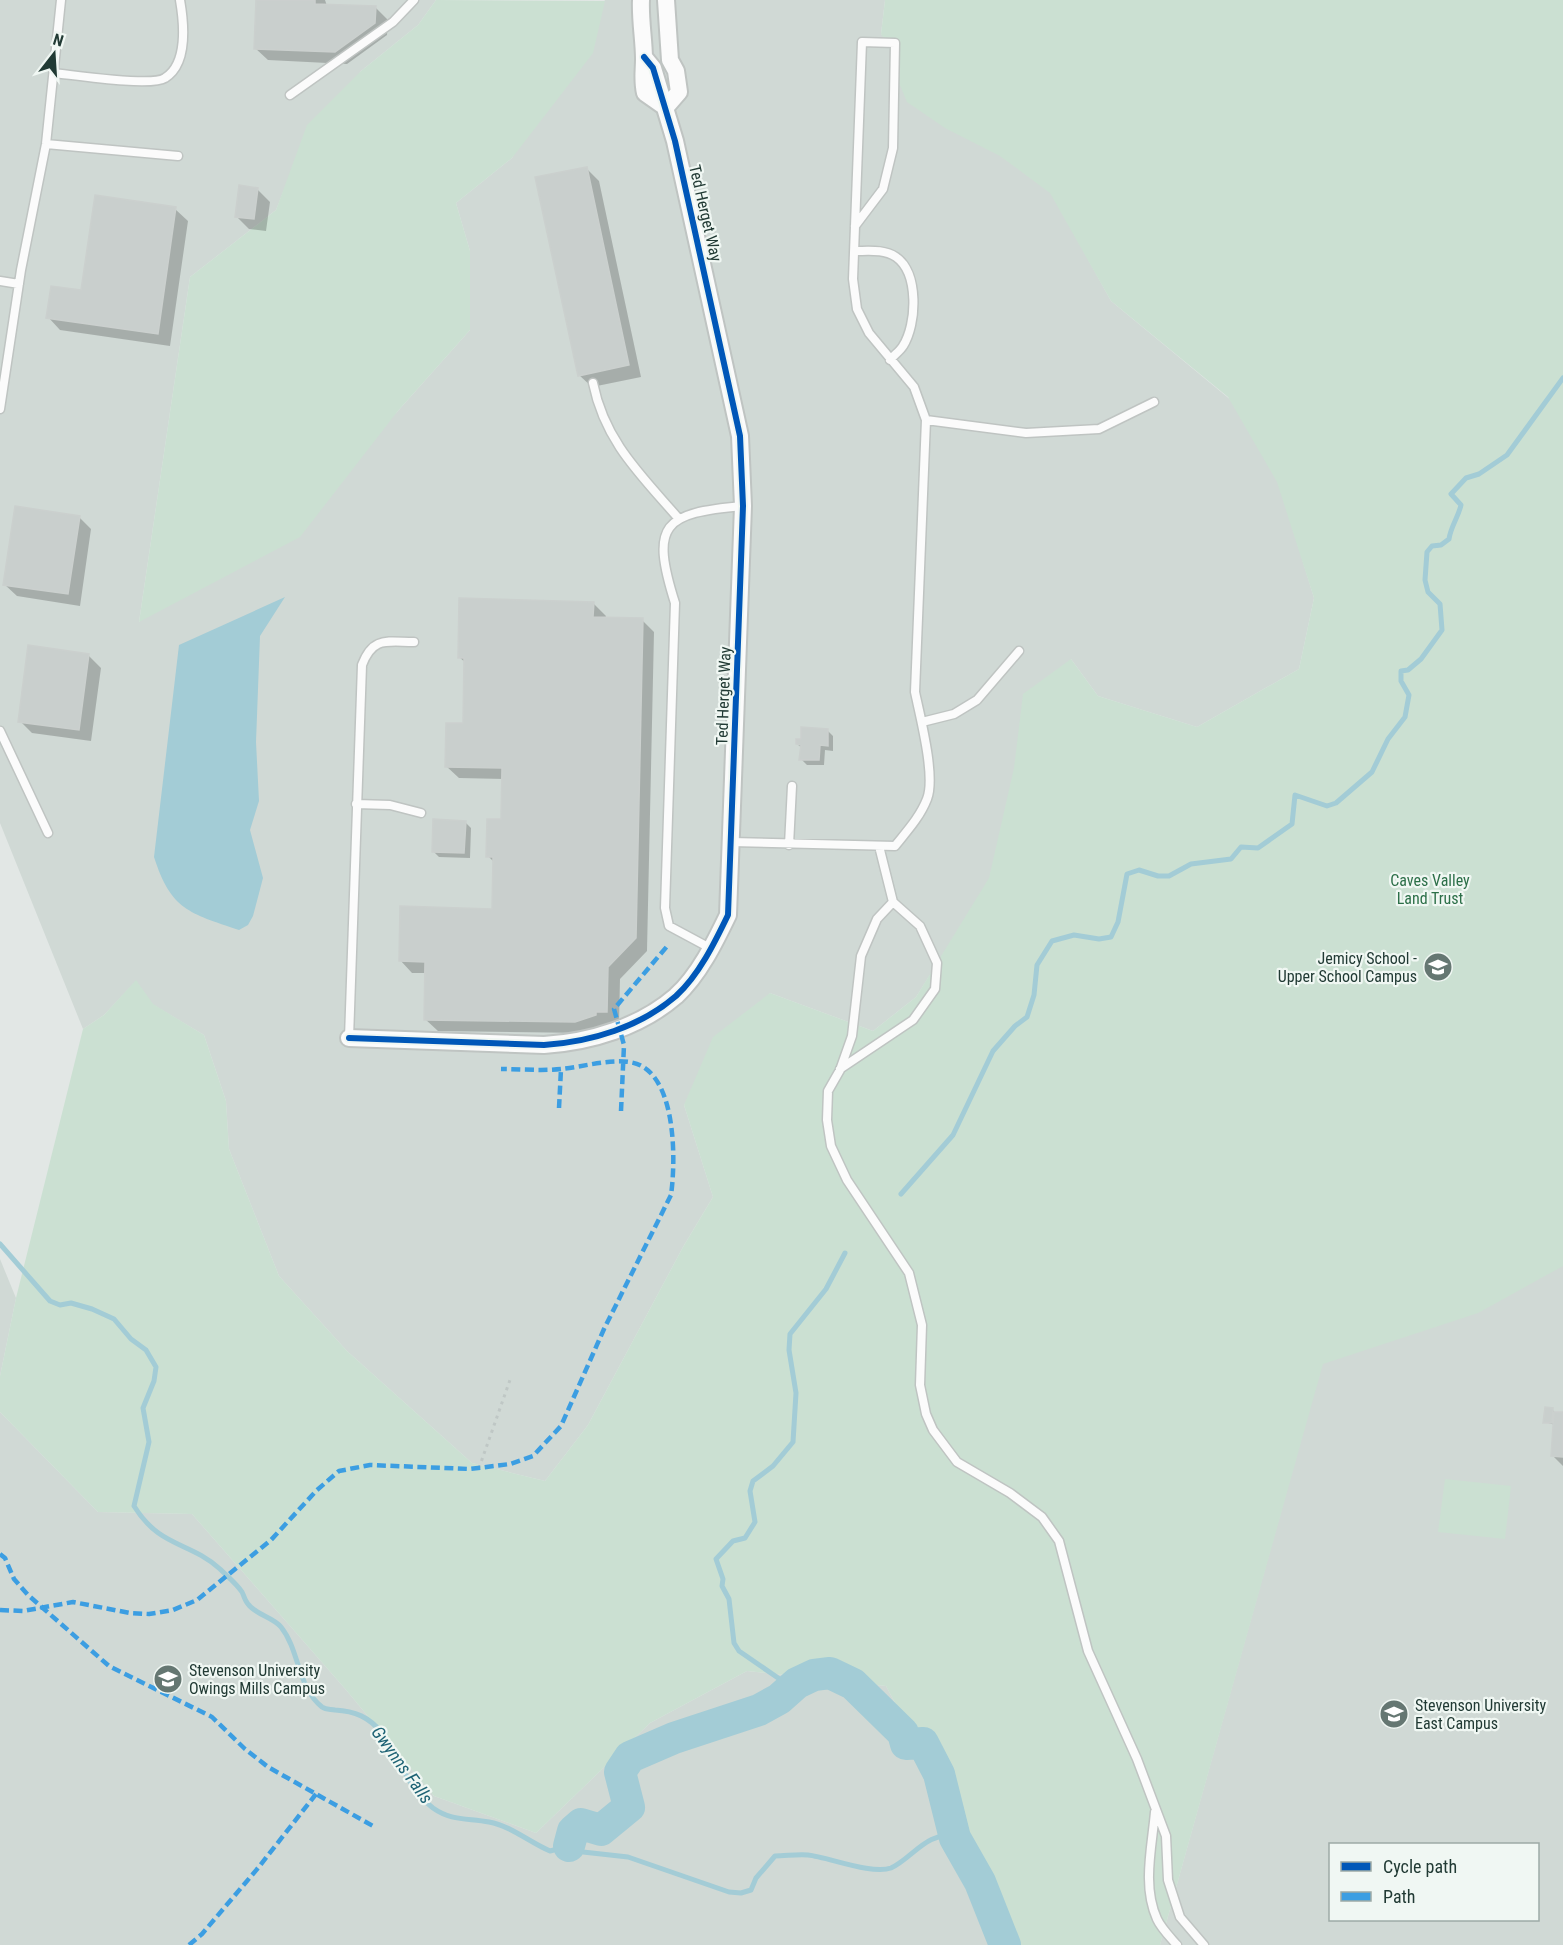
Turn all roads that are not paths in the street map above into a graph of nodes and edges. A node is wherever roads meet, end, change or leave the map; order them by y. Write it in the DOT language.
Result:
graph roads {
  1 [pos="61,0"];
  2 [pos="180,0"];
  3 [pos="414,0"];
  4 [pos="641,0"];
  5 [pos="666,0"];
  6 [pos="670,60"];
  7 [pos="649,63"];
  8 [pos="54,73"];
  9 [pos="290,95"];
  10 [pos="666,107"];
  11 [pos="46,144"];
  12 [pos="178,156"];
  13 [pos="855,226"];
  14 [pos="855,251"];
  15 [pos="0,281"];
  16 [pos="19,284"];
  17 [pos="890,360"];
  18 [pos="593,383"];
  19 [pos="1154,402"];
  20 [pos="0,409"];
  21 [pos="926,420"];
  22 [pos="743,506"];
  23 [pos="679,519"];
  24 [pos="414,642"];
  25 [pos="1019,651"];
  26 [pos="922,722"];
  27 [pos="0,731"];
  28 [pos="792,786"];
  29 [pos="356,804"];
  30 [pos="421,813"];
  31 [pos="48,832"];
  32 [pos="731,842"];
  33 [pos="789,844"];
  34 [pos="879,846"];
  35 [pos="892,902"];
  36 [pos="710,948"];
  37 [pos="349,1038"];
  38 [pos="840,1070"];
  39 [pos="1155,1809"];
  40 [pos="1177,1945"];
  41 [pos="1203,1945"];
  1 -- 8 [label="lane"];
  2 -- 8 [label="lane"];
  3 -- 9 [label="lane"];
  4 -- 7 [label="street"];
  5 -- 6 [label="street"];
  6 -- 7 [label="street"];
  6 -- 10 [label="street"];
  7 -- 10 [label="street"];
  8 -- 11 [label="lane"];
  10 -- 22 [label="street, Ted Herget Way"];
  11 -- 12 [label="lane"];
  11 -- 16 [label="lane"];
  13 -- 13 [label="lane"];
  13 -- 14 [label="lane"];
  14 -- 17 [label="lane"];
  14 -- 17 [label="lane"];
  15 -- 16 [label="lane"];
  16 -- 20 [label="lane"];
  17 -- 21 [label="lane"];
  18 -- 23 [label="lane"];
  19 -- 21 [label="lane"];
  21 -- 26 [label="lane"];
  22 -- 23 [label="lane"];
  22 -- 32 [label="street, Ted Herget Way"];
  23 -- 36 [label="lane"];
  24 -- 29 [label="lane"];
  25 -- 26 [label="lane"];
  26 -- 34 [label="lane"];
  27 -- 31 [label="lane"];
  28 -- 33 [label="lane"];
  29 -- 30 [label="lane"];
  29 -- 37 [label="lane"];
  32 -- 33 [label="lane"];
  32 -- 36 [label="street, Ted Herget Way"];
  33 -- 34 [label="lane"];
  34 -- 35 [label="lane"];
  35 -- 38 [label="lane"];
  35 -- 38 [label="lane"];
  36 -- 37 [label="street, Ted Herget Way"];
  38 -- 39 [label="lane"];
  39 -- 40 [label="lane"];
  39 -- 41 [label="lane"];
}
